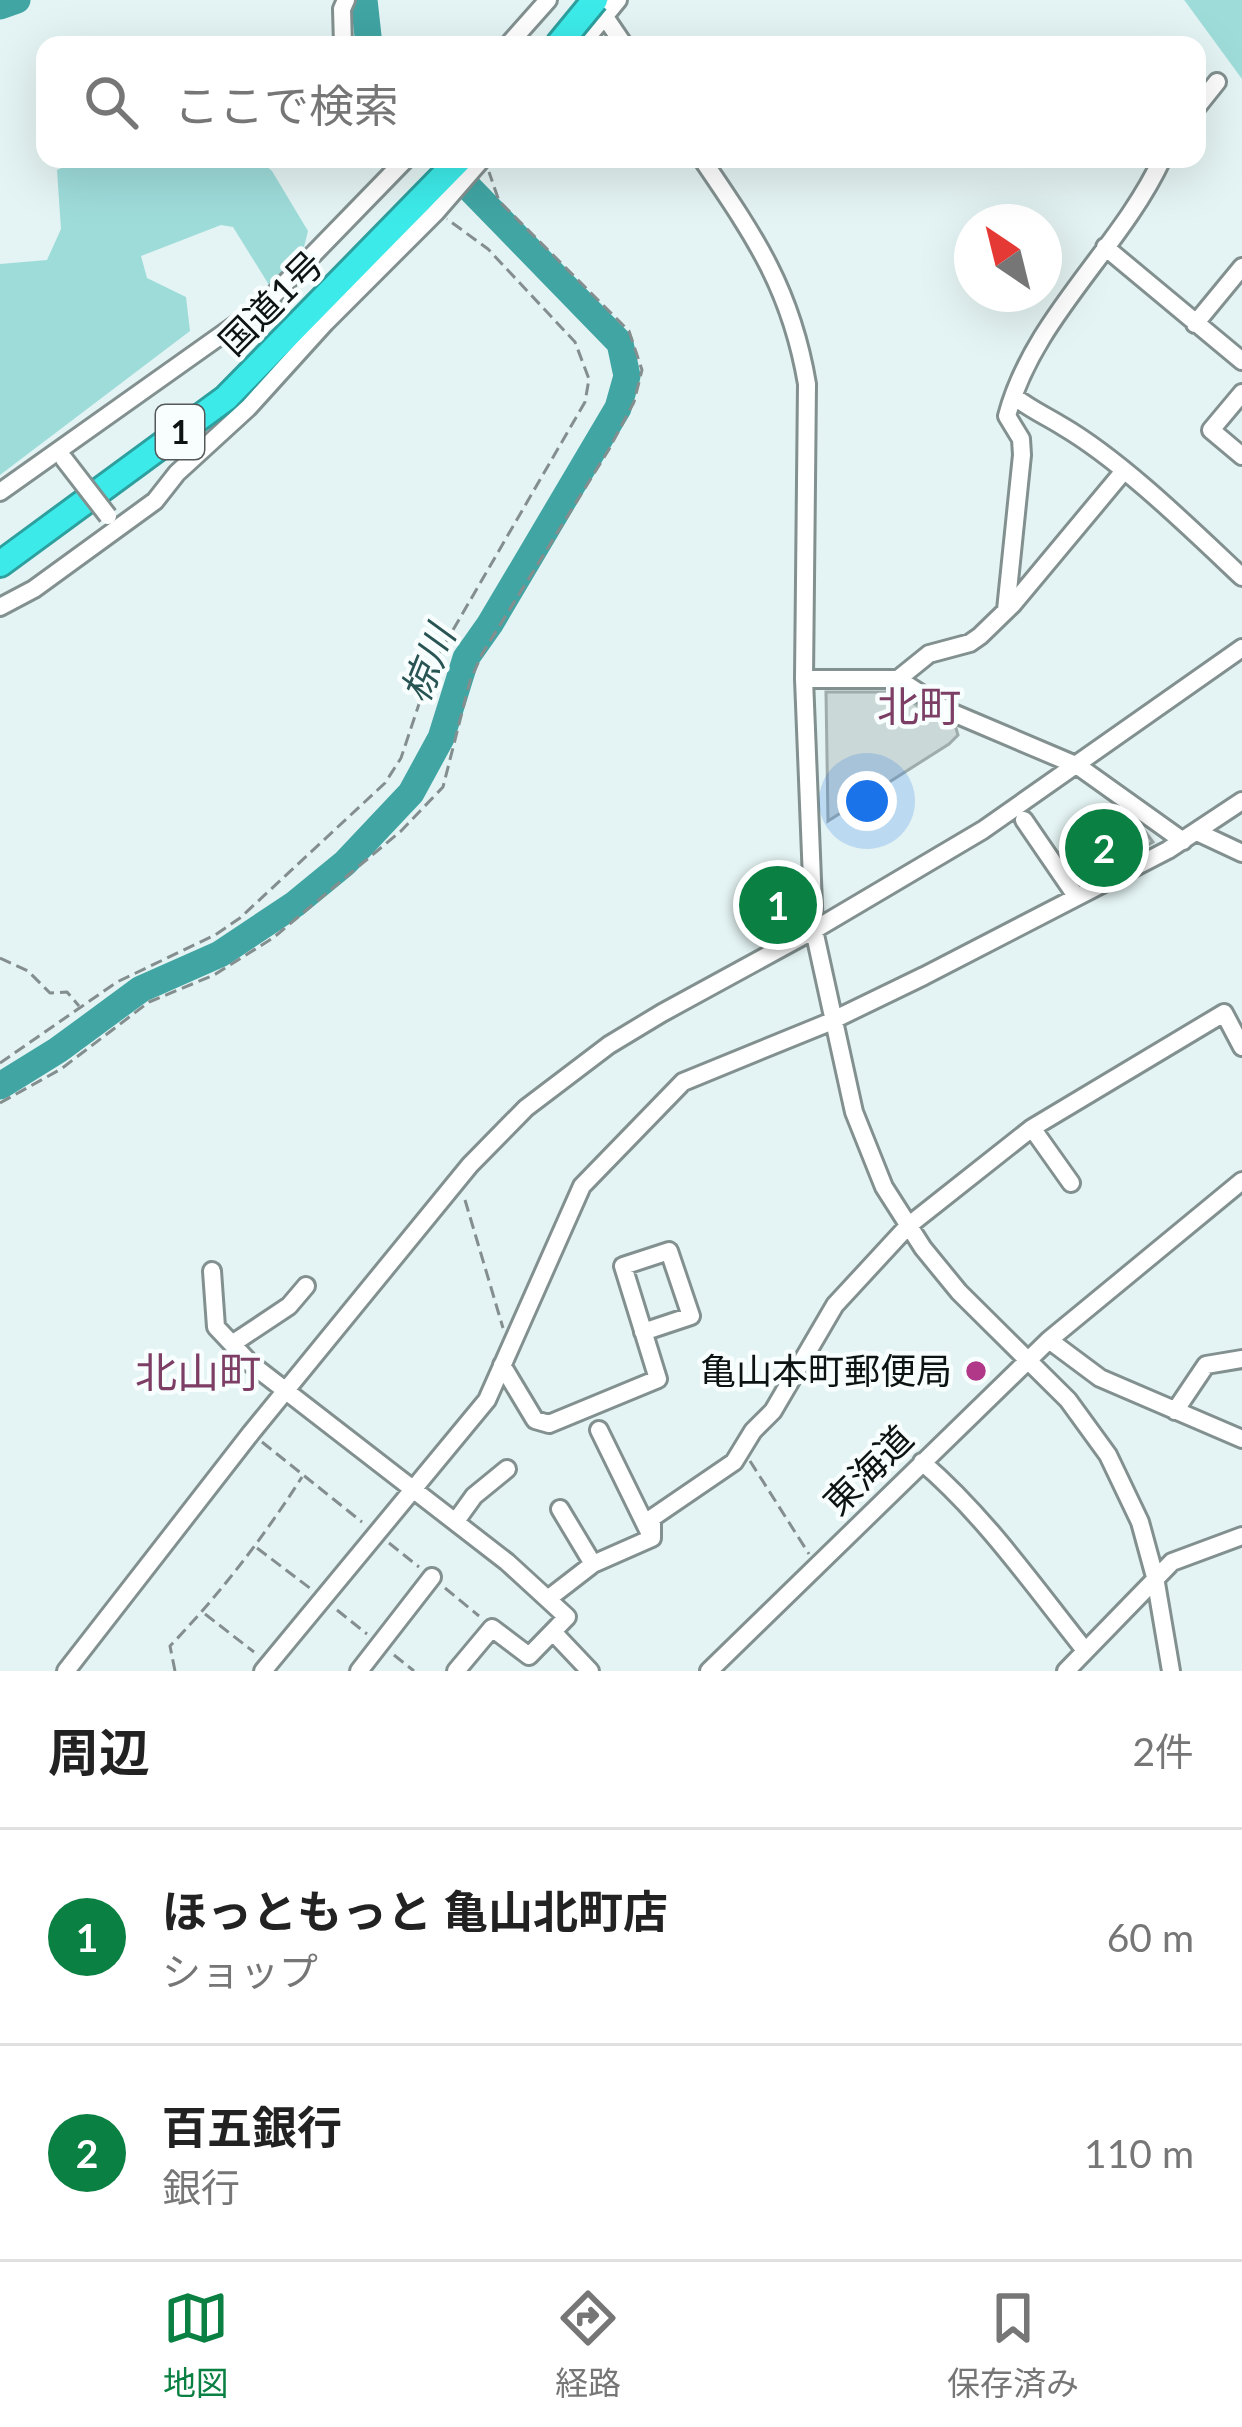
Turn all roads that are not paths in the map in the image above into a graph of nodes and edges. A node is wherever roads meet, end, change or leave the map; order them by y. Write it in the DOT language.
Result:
graph roads {
  1 [pos="346,0"];
  2 [pos="548,0"];
  3 [pos="618,0"];
  4 [pos="598,6"];
  5 [pos="343,36"];
  6 [pos="516,36"];
  7 [pos="567,36"];
  8 [pos="585,36"];
  9 [pos="618,36"];
  10 [pos="1217,82"];
  11 [pos="1206,96"];
  12 [pos="394,168"];
  13 [pos="467,168"];
  14 [pos="469,168"];
  15 [pos="708,168"];
  16 [pos="1157,168"];
  17 [pos="1105,247"];
  18 [pos="1242,267"];
  19 [pos="1195,324"];
  20 [pos="1242,361"];
  21 [pos="1242,393"];
  22 [pos="1015,397"];
  23 [pos="61,454"];
  24 [pos="1242,456"];
  25 [pos="1123,472"];
  26 [pos="0,492"];
  27 [pos="112,523"];
  28 [pos="0,564"];
  29 [pos="1242,577"];
  30 [pos="0,607"];
  31 [pos="1006,610"];
  32 [pos="1242,648"];
  33 [pos="804,679"];
  34 [pos="898,679"];
  35 [pos="1078,766"];
  36 [pos="1242,801"];
  37 [pos="1024,820"];
  38 [pos="1190,837"];
  39 [pos="1242,853"];
  40 [pos="1076,896"];
  41 [pos="814,930"];
  42 [pos="835,1019"];
  43 [pos="1242,1047"];
  44 [pos="1032,1128"];
  45 [pos="1242,1181"];
  46 [pos="1071,1183"];
  47 [pos="908,1226"];
  48 [pos="212,1271"];
  49 [pos="306,1286"];
  50 [pos="643,1332"];
  51 [pos="1049,1340"];
  52 [pos="232,1344"];
  53 [pos="1029,1359"];
  54 [pos="1242,1359"];
  55 [pos="502,1365"];
  56 [pos="286,1391"];
  57 [pos="1174,1411"];
  58 [pos="599,1430"];
  59 [pos="1242,1438"];
  60 [pos="922,1462"];
  61 [pos="507,1469"];
  62 [pos="414,1489"];
  63 [pos="560,1509"];
  64 [pos="456,1521"];
  65 [pos="1242,1536"];
  66 [pos="652,1538"];
  67 [pos="593,1564"];
  68 [pos="432,1577"];
  69 [pos="1155,1577"];
  70 [pos="549,1598"];
  71 [pos="554,1633"];
  72 [pos="1084,1648"];
  73 [pos="266,1667"];
  74 [pos="66,1671"];
  75 [pos="358,1671"];
  76 [pos="456,1671"];
  77 [pos="590,1671"];
  78 [pos="709,1671"];
  79 [pos="1066,1671"];
  80 [pos="1171,1671"];
  1 -- 5 [label="street"];
  2 -- 6 [label="street"];
  3 -- 4 [label="street"];
  4 -- 7 [label="highway, bridge"];
  4 -- 8 [label="street"];
  4 -- 9 [label="street"];
  10 -- 11 [label="street"];
  12 -- 23 [label="street"];
  13 -- 28 [label="highway, 国道1号 / 1"];
  14 -- 27 [label="street"];
  15 -- 33 [label="street"];
  16 -- 17 [label="street"];
  17 -- 19 [label="street"];
  17 -- 22 [label="street"];
  18 -- 19 [label="street"];
  19 -- 20 [label="street"];
  21 -- 24 [label="street"];
  22 -- 25 [label="street"];
  22 -- 31 [label="street"];
  23 -- 26 [label="street"];
  23 -- 27 [label="street, bridge"];
  25 -- 29 [label="street"];
  25 -- 31 [label="street"];
  27 -- 30 [label="street"];
  31 -- 34 [label="street"];
  32 -- 35 [label="street"];
  33 -- 34 [label="street"];
  33 -- 41 [label="street"];
  34 -- 35 [label="street"];
  35 -- 38 [label="street"];
  35 -- 41 [label="street"];
  36 -- 38 [label="street"];
  37 -- 40 [label="street"];
  38 -- 39 [label="street"];
  38 -- 40 [label="street"];
  40 -- 42 [label="street"];
  41 -- 42 [label="street"];
  41 -- 56 [label="street"];
  42 -- 47 [label="street"];
  42 -- 55 [label="street"];
  43 -- 44 [label="street"];
  44 -- 46 [label="street"];
  44 -- 47 [label="street"];
  45 -- 51 [label="street, 東海道"];
  47 -- 53 [label="street"];
  47 -- 66 [label="street"];
  48 -- 52 [label="street"];
  49 -- 52 [label="street"];
  50 -- 50 [label="street"];
  50 -- 55 [label="street"];
  51 -- 53 [label="street, 東海道"];
  51 -- 57 [label="street"];
  52 -- 56 [label="street"];
  53 -- 60 [label="street, 東海道"];
  53 -- 69 [label="street"];
  54 -- 57 [label="street"];
  55 -- 62 [label="street"];
  56 -- 62 [label="street"];
  56 -- 74 [label="street"];
  57 -- 59 [label="street"];
  58 -- 66 [label="street"];
  60 -- 72 [label="street"];
  60 -- 78 [label="street, 東海道"];
  61 -- 64 [label="street"];
  62 -- 64 [label="street"];
  62 -- 73 [label="street"];
  63 -- 67 [label="street"];
  64 -- 70 [label="street"];
  65 -- 69 [label="street"];
  66 -- 67 [label="street"];
  67 -- 70 [label="street"];
  68 -- 75 [label="street"];
  69 -- 72 [label="street"];
  69 -- 80 [label="street"];
  70 -- 71 [label="street"];
  71 -- 76 [label="street"];
  71 -- 77 [label="street"];
  72 -- 79 [label="street"];
}
